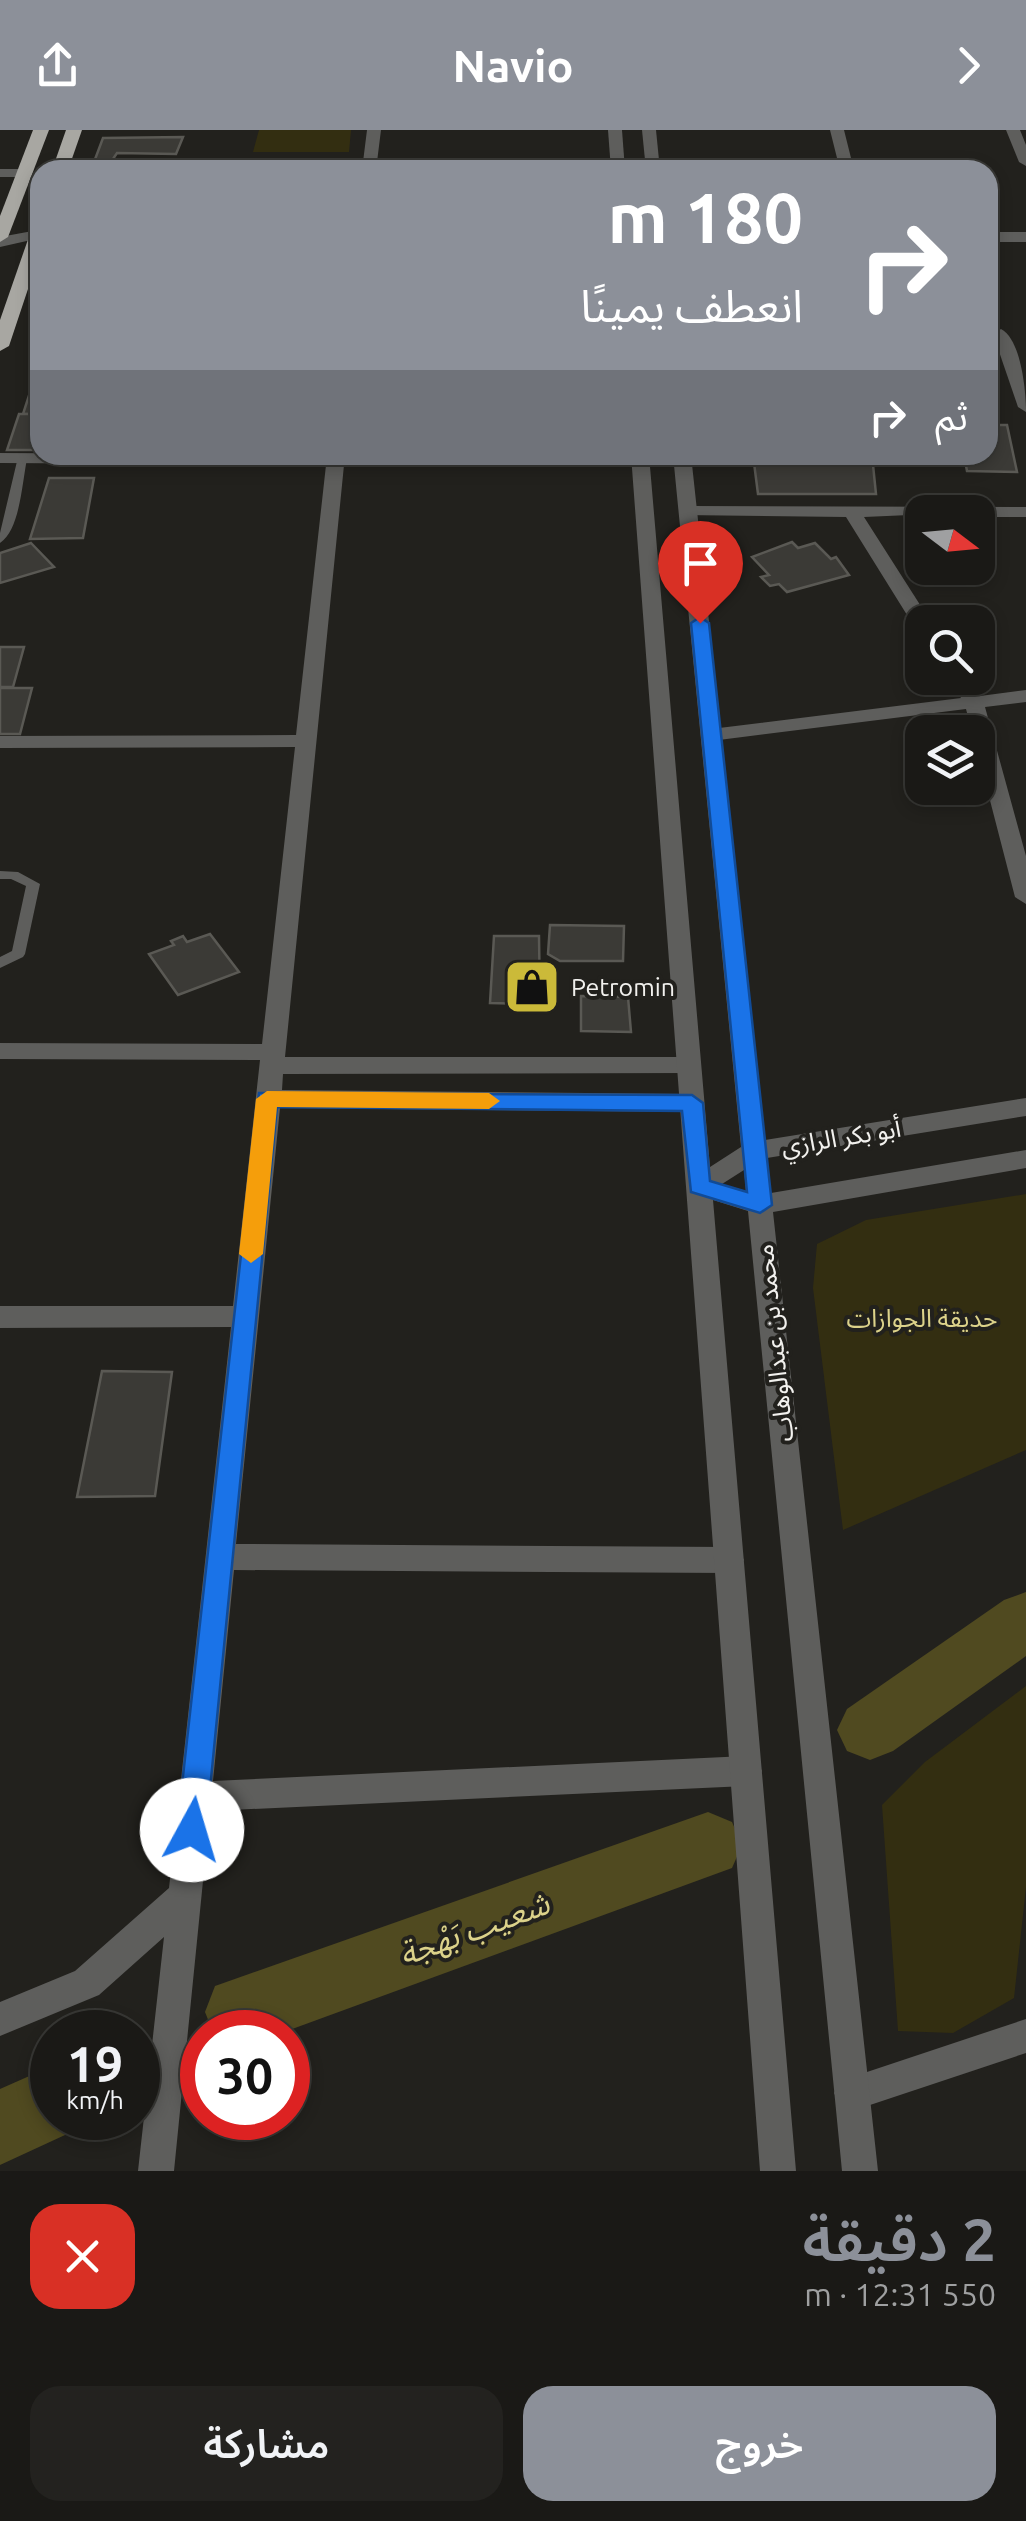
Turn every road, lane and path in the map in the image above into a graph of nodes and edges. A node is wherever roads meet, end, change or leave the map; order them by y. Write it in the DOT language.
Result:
graph roads {
  1 [pos="41,130"];
  2 [pos="74,130"];
  3 [pos="374,130"];
  4 [pos="615,130"];
  5 [pos="649,130"];
  6 [pos="836,130"];
  7 [pos="1013,130"];
  8 [pos="64,160"];
  9 [pos="370,160"];
  10 [pos="617,160"];
  11 [pos="652,160"];
  12 [pos="844,160"];
  13 [pos="1026,162"];
  14 [pos="0,173"];
  15 [pos="24,173"];
  16 [pos="30,232"];
  17 [pos="1,234"];
  18 [pos="998,237"];
  19 [pos="1026,237"];
  20 [pos="30,258"];
  21 [pos="998,334"];
  22 [pos="1026,334"];
  23 [pos="998,343"];
  24 [pos="0,346"];
  25 [pos="1026,407"];
  26 [pos="0,458"];
  27 [pos="22,458"];
  28 [pos="30,458"];
  29 [pos="335,465"];
  30 [pos="641,465"];
  31 [pos="683,465"];
  32 [pos="688,511"];
  33 [pos="851,511"];
  34 [pos="1026,512"];
  35 [pos="0,540"];
  36 [pos="911,605"];
  37 [pos="969,695"];
  38 [pos="1026,696"];
  39 [pos="974,702"];
  40 [pos="711,734"];
  41 [pos="304,741"];
  42 [pos="0,742"];
  43 [pos="0,875"];
  44 [pos="1024,887"];
  45 [pos="0,964"];
  46 [pos="0,1051"];
  47 [pos="271,1059"];
  48 [pos="689,1065"];
  49 [pos="267,1099"];
  50 [pos="692,1103"];
  51 [pos="1026,1107"];
  52 [pos="754,1150"];
  53 [pos="1026,1159"];
  54 [pos="699,1186"];
  55 [pos="760,1205"];
  56 [pos="244,1316"];
  57 [pos="0,1317"];
  58 [pos="219,1558"];
  59 [pos="729,1560"];
  60 [pos="746,1771"];
  61 [pos="195,1797"];
  62 [pos="184,1896"];
  63 [pos="0,2019"];
  64 [pos="1026,2036"];
  65 [pos="852,2093"];
  66 [pos="156,2171"];
  67 [pos="778,2171"];
  68 [pos="860,2171"];
  1 -- 15 [label="highway"];
  2 -- 8 [label="highway"];
  3 -- 9 [label="street"];
  4 -- 10 [label="street"];
  5 -- 11 [label="street"];
  6 -- 12 [label="street"];
  7 -- 13 [label="street"];
  14 -- 15 [label="street"];
  15 -- 17 [label="highway"];
  16 -- 17 [label="street"];
  18 -- 19 [label="street"];
  20 -- 24 [label="highway"];
  21 -- 22 [label="street"];
  23 -- 25 [label="street"];
  26 -- 27 [label="street"];
  27 -- 28 [label="street"];
  27 -- 35 [label="lane"];
  29 -- 41 [label="street"];
  30 -- 48 [label="street"];
  31 -- 32 [label="street, محمد بن عبدالوهاب"];
  32 -- 33 [label="street"];
  32 -- 40 [label="street, محمد بن عبدالوهاب"];
  33 -- 34 [label="street"];
  33 -- 36 [label="street"];
  37 -- 39 [label="street"];
  38 -- 39 [label="street"];
  39 -- 40 [label="street"];
  39 -- 44 [label="street"];
  40 -- 52 [label="street, محمد بن عبدالوهاب"];
  41 -- 42 [label="street"];
  41 -- 47 [label="street"];
  43 -- 45 [label="lane"];
  46 -- 47 [label="street"];
  47 -- 48 [label="street"];
  47 -- 49 [label="street"];
  48 -- 50 [label="street"];
  49 -- 50 [label="street"];
  49 -- 56 [label="street"];
  50 -- 54 [label="street"];
  51 -- 52 [label="street, أبو بكر الرازي"];
  52 -- 54 [label="street, أبو بكر الرازي"];
  52 -- 55 [label="street, محمد بن عبدالوهاب"];
  53 -- 55 [label="street, أبو بكر الرازي"];
  54 -- 55 [label="street, أبو بكر الرازي"];
  54 -- 59 [label="street"];
  55 -- 65 [label="street, محمد بن عبدالوهاب"];
  56 -- 57 [label="street"];
  56 -- 58 [label="street"];
  58 -- 59 [label="street"];
  58 -- 61 [label="street"];
  59 -- 60 [label="street"];
  60 -- 61 [label="street"];
  60 -- 67 [label="street"];
  61 -- 62 [label="street"];
  62 -- 63 [label="street"];
  62 -- 66 [label="street"];
  64 -- 65 [label="street"];
  65 -- 68 [label="street, محمد بن عبدالوهاب"];
}
